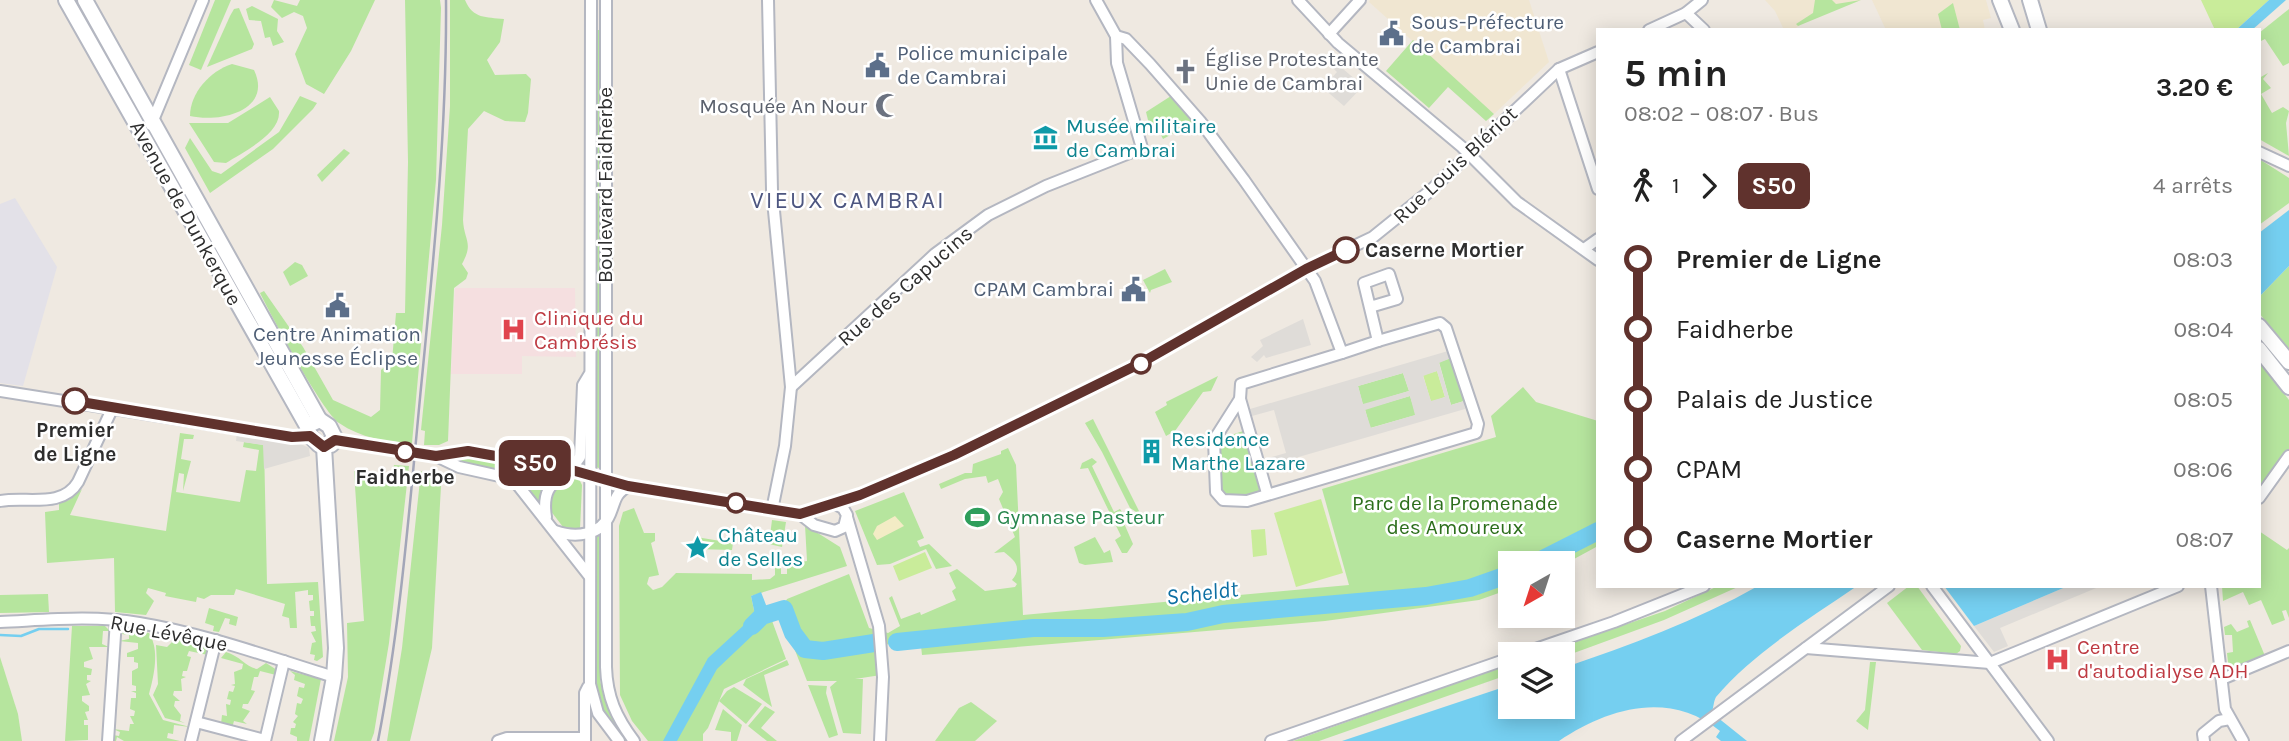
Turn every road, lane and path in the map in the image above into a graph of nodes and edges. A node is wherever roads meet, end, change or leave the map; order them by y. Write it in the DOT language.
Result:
graph roads {
  1 [pos="66,0"];
  2 [pos="85,0"];
  3 [pos="203,0"];
  4 [pos="591,0"];
  5 [pos="606,0"];
  6 [pos="768,0"];
  7 [pos="1096,0"];
  8 [pos="1298,0"];
  9 [pos="1360,0"];
  10 [pos="1702,0"];
  11 [pos="2000,0"];
  12 [pos="2030,0"];
  13 [pos="1686,13"];
  14 [pos="591,15"];
  15 [pos="605,15"];
  16 [pos="2009,27"];
  17 [pos="1653,28"];
  18 [pos="1702,28"];
  19 [pos="2038,28"];
  20 [pos="1329,34"];
  21 [pos="1116,36"];
  22 [pos="1596,53"];
  23 [pos="1559,69"];
  24 [pos="154,123"];
  25 [pos="140,132"];
  26 [pos="2261,153"];
  27 [pos="1469,155"];
  28 [pos="2289,166"];
  29 [pos="1596,183"];
  30 [pos="1596,240"];
  31 [pos="1584,249"];
  32 [pos="1596,258"];
  33 [pos="1306,269"];
  34 [pos="1370,307"];
  35 [pos="2261,329"];
  36 [pos="1378,341"];
  37 [pos="2261,350"];
  38 [pos="1342,353"];
  39 [pos="2283,367"];
  40 [pos="590,372"];
  41 [pos="791,387"];
  42 [pos="2289,387"];
  43 [pos="0,391"];
  44 [pos="1240,399"];
  45 [pos="113,407"];
  46 [pos="312,427"];
  47 [pos="330,443"];
  48 [pos="436,456"];
  49 [pos="2289,456"];
  50 [pos="568,469"];
  51 [pos="590,475"];
  52 [pos="605,481"];
  53 [pos="628,486"];
  54 [pos="1267,493"];
  55 [pos="860,495"];
  56 [pos="2261,495"];
  57 [pos="0,502"];
  58 [pos="828,505"];
  59 [pos="772,510"];
  60 [pos="800,514"];
  61 [pos="606,516"];
  62 [pos="847,516"];
  63 [pos="547,520"];
  64 [pos="826,529"];
  65 [pos="555,531"];
  66 [pos="590,533"];
  67 [pos="855,548"];
  68 [pos="590,577"];
  69 [pos="1699,588"];
  70 [pos="1886,588"];
  71 [pos="1934,588"];
  72 [pos="2174,588"];
  73 [pos="2211,588"];
  74 [pos="116,620"];
  75 [pos="0,622"];
  76 [pos="216,640"];
  77 [pos="1556,642"];
  78 [pos="1806,648"];
  79 [pos="2289,651"];
  80 [pos="284,661"];
  81 [pos="1498,662"];
  82 [pos="1990,663"];
  83 [pos="334,677"];
  84 [pos="2222,679"];
  85 [pos="590,684"];
  86 [pos="2230,719"];
  87 [pos="195,722"];
  88 [pos="585,739"];
  89 [pos="2203,739"];
  90 [pos="108,741"];
  91 [pos="191,741"];
  92 [pos="265,741"];
  93 [pos="322,741"];
  94 [pos="498,741"];
  95 [pos="619,741"];
  96 [pos="635,741"];
  97 [pos="880,741"];
  98 [pos="1271,741"];
  99 [pos="1681,741"];
  100 [pos="2048,741"];
  101 [pos="2244,741"];
  1 -- 25 [label="main road, Avenue de Dunkerque"];
  2 -- 24 [label="main road, Avenue de Dunkerque"];
  3 -- 24 [label="street"];
  4 -- 14 [label="street, Boulevard Faidherbe"];
  5 -- 15 [label="street, Boulevard Faidherbe"];
  6 -- 41 [label="street"];
  7 -- 21 [label="street"];
  8 -- 20 [label="street"];
  9 -- 20 [label="street"];
  10 -- 13 [label="street"];
  11 -- 16 [label="main road"];
  12 -- 19 [label="main road"];
  13 -- 17 [label="street"];
  13 -- 18 [label="street"];
  14 -- 15 [label="street"];
  14 -- 40 [label="street, Boulevard Faidherbe"];
  15 -- 52 [label="street, Boulevard Faidherbe"];
  20 -- 27 [label="street"];
  21 -- 33 [label="street"];
  21 -- 41 [label="street, Rue des Capucins"];
  22 -- 23 [label="street"];
  23 -- 27 [label="street, Rue Louis Blériot"];
  23 -- 29 [label="street"];
  24 -- 25 [label="street"];
  24 -- 46 [label="main road, Avenue de Dunkerque"];
  25 -- 46 [label="main road, Avenue de Dunkerque"];
  26 -- 28 [label="street"];
  27 -- 31 [label="street"];
  27 -- 33 [label="street, Rue Louis Blériot"];
  30 -- 31 [label="street"];
  31 -- 32 [label="street"];
  33 -- 38 [label="street"];
  33 -- 55 [label="street, Rue Louis Blériot"];
  34 -- 36 [label="street"];
  35 -- 39 [label="main road"];
  36 -- 38 [label="street"];
  36 -- 54 [label="street"];
  37 -- 39 [label="main road"];
  38 -- 44 [label="street"];
  39 -- 42 [label="main road"];
  40 -- 50 [label="street"];
  40 -- 51 [label="street, Boulevard Faidherbe"];
  41 -- 59 [label="street"];
  43 -- 45 [label="street"];
  44 -- 54 [label="street"];
  44 -- 54 [label="street"];
  45 -- 46 [label="street"];
  45 -- 57 [label="street"];
  46 -- 47 [label="main road, Avenue de Dunkerque"];
  46 -- 47 [label="main road, Avenue de Dunkerque"];
  47 -- 48 [label="street"];
  47 -- 83 [label="main road"];
  48 -- 50 [label="street"];
  48 -- 63 [label="street"];
  49 -- 56 [label="street"];
  50 -- 51 [label="street"];
  50 -- 63 [label="street"];
  51 -- 52 [label="street"];
  51 -- 61 [label="street"];
  51 -- 66 [label="street, Boulevard Faidherbe"];
  52 -- 53 [label="street"];
  52 -- 61 [label="street, Boulevard Faidherbe"];
  53 -- 59 [label="street"];
  53 -- 61 [label="street"];
  55 -- 58 [label="street, Rue Louis Blériot"];
  55 -- 62 [label="street"];
  58 -- 60 [label="street, Rue Louis Blériot"];
  58 -- 62 [label="street"];
  58 -- 64 [label="street"];
  59 -- 60 [label="street"];
  60 -- 64 [label="street"];
  61 -- 66 [label="street"];
  61 -- 96 [label="street, Boulevard Faidherbe"];
  62 -- 64 [label="street"];
  62 -- 67 [label="street"];
  63 -- 65 [label="street"];
  64 -- 67 [label="street"];
  65 -- 66 [label="street"];
  65 -- 68 [label="street"];
  66 -- 68 [label="street, Boulevard Faidherbe"];
  67 -- 97 [label="street"];
  68 -- 85 [label="street, Boulevard Faidherbe"];
  69 -- 77 [label="street"];
  70 -- 78 [label="street"];
  71 -- 82 [label="street"];
  72 -- 82 [label="street"];
  73 -- 84 [label="street"];
  74 -- 75 [label="street, Rue Lévêque"];
  74 -- 76 [label="street, Rue Lévêque"];
  74 -- 90 [label="street"];
  76 -- 80 [label="street, Rue Lévêque"];
  76 -- 87 [label="street"];
  78 -- 82 [label="street"];
  78 -- 99 [label="street"];
  79 -- 84 [label="street"];
  80 -- 83 [label="street, Rue Lévêque"];
  80 -- 92 [label="street"];
  81 -- 98 [label="street"];
  82 -- 100 [label="street"];
  83 -- 93 [label="main road"];
  84 -- 86 [label="street"];
  85 -- 88 [label="street, Boulevard Faidherbe"];
  85 -- 95 [label="street, Boulevard Faidherbe"];
  86 -- 89 [label="street"];
  86 -- 101 [label="street"];
  87 -- 91 [label="street"];
  87 -- 92 [label="street"];
  88 -- 94 [label="street, Boulevard Faidherbe"];
}
